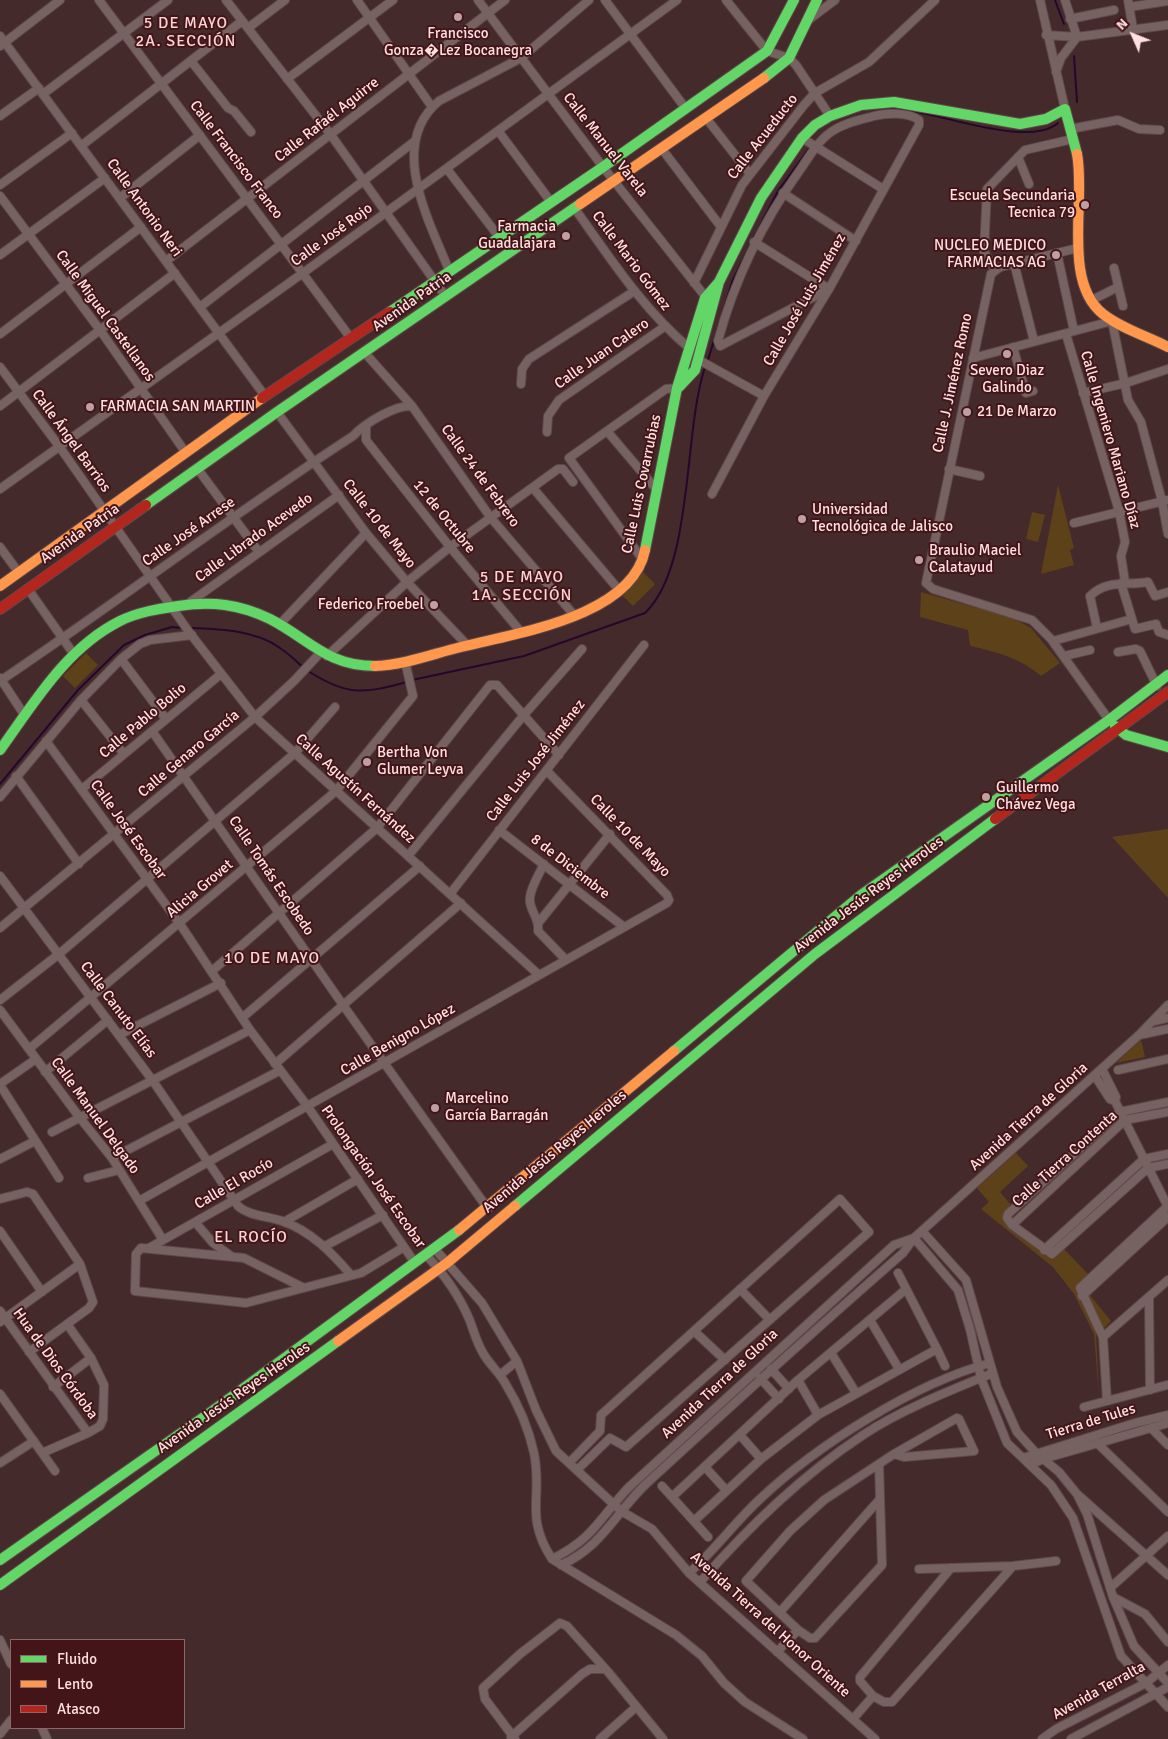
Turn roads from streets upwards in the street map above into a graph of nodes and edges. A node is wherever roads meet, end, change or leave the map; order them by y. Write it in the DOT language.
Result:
graph roads {
  1 [pos="60,0"];
  2 [pos="98,0"];
  3 [pos="168,0"];
  4 [pos="226,0"];
  5 [pos="285,0"];
  6 [pos="357,0"];
  7 [pos="393,0"];
  8 [pos="478,0"];
  9 [pos="505,0"];
  10 [pos="589,0"];
  11 [pos="605,0"];
  12 [pos="677,0"];
  13 [pos="726,0"];
  14 [pos="794,0"];
  15 [pos="817,0"];
  16 [pos="836,0"];
  17 [pos="935,0"];
  18 [pos="1040,0"];
  19 [pos="1065,0"];
  20 [pos="1168,1"];
  21 [pos="1128,3"];
  22 [pos="1114,10"];
  23 [pos="488,13"];
  24 [pos="369,18"];
  25 [pos="1070,19"];
  26 [pos="242,21"];
  27 [pos="807,21"];
  28 [pos="1168,25"];
  29 [pos="248,28"];
  30 [pos="1133,29"];
  31 [pos="124,33"];
  32 [pos="631,34"];
  33 [pos="1046,35"];
  34 [pos="1078,37"];
  35 [pos="2,42"];
  36 [pos="767,51"];
  37 [pos="521,58"];
  38 [pos="789,58"];
  39 [pos="191,61"];
  40 [pos="1056,72"];
  41 [pos="409,74"];
  42 [pos="287,79"];
  43 [pos="162,83"];
  44 [pos="41,91"];
  45 [pos="815,93"];
  46 [pos="550,95"];
  47 [pos="432,107"];
  48 [pos="686,109"];
  49 [pos="1065,109"];
  50 [pos="0,116"];
  51 [pos="830,116"];
  52 [pos="706,118"];
  53 [pos="1160,130"];
  54 [pos="251,132"];
  55 [pos="499,132"];
  56 [pos="72,133"];
  57 [pos="1071,134"];
  58 [pos="200,135"];
  59 [pos="331,135"];
  60 [pos="415,141"];
  61 [pos="810,143"];
  62 [pos="81,146"];
  63 [pos="662,149"];
  64 [pos="1018,157"];
  65 [pos="603,166"];
  66 [pos="447,169"];
  67 [pos="750,174"];
  68 [pos="105,178"];
  69 [pos="363,181"];
  70 [pos="616,181"];
  71 [pos="1029,184"];
  72 [pos="0,185"];
  73 [pos="420,189"];
  74 [pos="883,189"];
  75 [pos="783,194"];
  76 [pos="0,196"];
  77 [pos="120,198"];
  78 [pos="249,199"];
  79 [pos="551,202"];
  80 [pos="576,209"];
  81 [pos="386,213"];
  82 [pos="141,227"];
  83 [pos="721,227"];
  84 [pos="28,234"];
  85 [pos="499,237"];
  86 [pos="856,241"];
  87 [pos="754,242"];
  88 [pos="281,243"];
  89 [pos="1078,248"];
  90 [pos="1057,252"];
  91 [pos="0,254"];
  92 [pos="166,261"];
  93 [pos="1014,263"];
  94 [pos="1114,268"];
  95 [pos="995,269"];
  96 [pos="449,270"];
  97 [pos="174,273"];
  98 [pos="303,273"];
  99 [pos="434,280"];
  100 [pos="694,283"];
  101 [pos="65,285"];
  102 [pos="1118,287"];
  103 [pos="829,289"];
  104 [pos="633,292"];
  105 [pos="446,297"];
  106 [pos="709,300"];
  107 [pos="1090,302"];
  108 [pos="1123,306"];
  109 [pos="200,307"];
  110 [pos="1112,321"];
  111 [pos="664,327"];
  112 [pos="100,330"];
  113 [pos="1074,332"];
  114 [pos="219,333"];
  115 [pos="0,334"];
  116 [pos="1066,334"];
  117 [pos="350,338"];
  118 [pos="1034,341"];
  119 [pos="1013,347"];
  120 [pos="1168,347"];
  121 [pos="689,348"];
  122 [pos="365,353"];
  123 [pos="972,358"];
  124 [pos="701,361"];
  125 [pos="0,367"];
  126 [pos="1168,369"];
  127 [pos="1126,383"];
  128 [pos="521,384"];
  129 [pos="142,388"];
  130 [pos="677,388"];
  131 [pos="399,390"];
  132 [pos="1033,390"];
  133 [pos="18,392"];
  134 [pos="1084,395"];
  135 [pos="265,396"];
  136 [pos="764,396"];
  137 [pos="0,406"];
  138 [pos="412,406"];
  139 [pos="395,407"];
  140 [pos="277,412"];
  141 [pos="366,427"];
  142 [pos="547,432"];
  143 [pos="607,432"];
  144 [pos="353,436"];
  145 [pos="366,440"];
  146 [pos="59,446"];
  147 [pos="186,453"];
  148 [pos="314,462"];
  149 [pos="197,468"];
  150 [pos="949,469"];
  151 [pos="980,476"];
  152 [pos="573,482"];
  153 [pos="0,488"];
  154 [pos="533,488"];
  155 [pos="657,490"];
  156 [pos="712,494"];
  157 [pos="339,495"];
  158 [pos="1165,501"];
  159 [pos="1118,511"];
  160 [pos="106,512"];
  161 [pos="233,518"];
  162 [pos="492,518"];
  163 [pos="1074,523"];
  164 [pos="117,527"];
  165 [pos="366,533"];
  166 [pos="1168,534"];
  167 [pos="0,547"];
  168 [pos="450,547"];
  169 [pos="259,552"];
  170 [pos="643,560"];
  171 [pos="19,573"];
  172 [pos="149,576"];
  173 [pos="407,582"];
  174 [pos="1123,582"];
  175 [pos="0,586"];
  176 [pos="28,589"];
  177 [pos="619,590"];
  178 [pos="1168,592"];
  179 [pos="186,604"];
  180 [pos="173,608"];
  181 [pos="0,609"];
  182 [pos="574,615"];
  183 [pos="1132,619"];
  184 [pos="280,624"];
  185 [pos="1095,628"];
  186 [pos="521,632"];
  187 [pos="190,633"];
  188 [pos="1168,635"];
  189 [pos="64,639"];
  190 [pos="1053,641"];
  191 [pos="644,645"];
  192 [pos="468,646"];
  193 [pos="582,649"];
  194 [pos="1090,650"];
  195 [pos="1118,652"];
  196 [pos="73,653"];
  197 [pos="324,654"];
  198 [pos="1064,656"];
  199 [pos="121,659"];
  200 [pos="406,665"];
  201 [pos="221,674"];
  202 [pos="1168,676"];
  203 [pos="0,680"];
  204 [pos="1157,686"];
  205 [pos="1168,692"];
  206 [pos="81,700"];
  207 [pos="335,707"];
  208 [pos="26,716"];
  209 [pos="523,716"];
  210 [pos="256,717"];
  211 [pos="166,719"];
  212 [pos="1109,720"];
  213 [pos="1118,729"];
  214 [pos="152,731"];
  215 [pos="46,741"];
  216 [pos="1168,747"];
  217 [pos="0,750"];
  218 [pos="295,753"];
  219 [pos="124,754"];
  220 [pos="559,755"];
  221 [pos="547,771"];
  222 [pos="16,776"];
  223 [pos="185,776"];
  224 [pos="82,789"];
  225 [pos="336,791"];
  226 [pos="0,797"];
  227 [pos="217,821"];
  228 [pos="377,828"];
  229 [pos="499,830"];
  230 [pos="115,834"];
  231 [pos="610,834"];
  232 [pos="408,856"];
  233 [pos="78,864"];
  234 [pos="544,864"];
  235 [pos="420,866"];
  236 [pos="248,867"];
  237 [pos="0,876"];
  238 [pos="148,879"];
  239 [pos="569,883"];
  240 [pos="450,894"];
  241 [pos="669,900"];
  242 [pos="461,903"];
  243 [pos="24,909"];
  244 [pos="279,913"];
  245 [pos="539,922"];
  246 [pos="180,924"];
  247 [pos="624,927"];
  248 [pos="0,928"];
  249 [pos="806,940"];
  250 [pos="59,954"];
  251 [pos="815,954"];
  252 [pos="311,960"];
  253 [pos="566,960"];
  254 [pos="212,970"];
  255 [pos="539,975"];
  256 [pos="221,983"];
  257 [pos="92,997"];
  258 [pos="0,1000"];
  259 [pos="343,1005"];
  260 [pos="1168,1005"];
  261 [pos="0,1010"];
  262 [pos="242,1018"];
  263 [pos="1168,1018"];
  264 [pos="108,1020"];
  265 [pos="1154,1020"];
  266 [pos="8,1022"];
  267 [pos="0,1027"];
  268 [pos="250,1030"];
  269 [pos="1168,1030"];
  270 [pos="119,1035"];
  271 [pos="1139,1035"];
  272 [pos="28,1049"];
  273 [pos="36,1059"];
  274 [pos="1168,1059"];
  275 [pos="275,1064"];
  276 [pos="384,1064"];
  277 [pos="1102,1069"];
  278 [pos="1118,1070"];
  279 [pos="279,1071"];
  280 [pos="45,1072"];
  281 [pos="1095,1076"];
  282 [pos="153,1081"];
  283 [pos="0,1084"];
  284 [pos="1115,1101"];
  285 [pos="1168,1102"];
  286 [pos="308,1107"];
  287 [pos="1120,1112"];
  288 [pos="1168,1112"];
  289 [pos="80,1118"];
  290 [pos="1124,1120"];
  291 [pos="182,1122"];
  292 [pos="52,1132"];
  293 [pos="35,1140"];
  294 [pos="333,1144"];
  295 [pos="1168,1154"];
  296 [pos="112,1158"];
  297 [pos="0,1159"];
  298 [pos="1144,1159"];
  299 [pos="210,1163"];
  300 [pos="1168,1164"];
  301 [pos="1148,1168"];
  302 [pos="119,1170"];
  303 [pos="59,1178"];
  304 [pos="88,1178"];
  305 [pos="358,1179"];
  306 [pos="0,1199"];
  307 [pos="233,1200"];
  308 [pos="139,1202"];
  309 [pos="1168,1206"];
  310 [pos="488,1209"];
  311 [pos="383,1214"];
  312 [pos="1168,1217"];
  313 [pos="195,1222"];
  314 [pos="284,1222"];
  315 [pos="1012,1225"];
  316 [pos="0,1231"];
  317 [pos="922,1231"];
  318 [pos="914,1238"];
  319 [pos="164,1240"];
  320 [pos="325,1246"];
  321 [pos="404,1247"];
  322 [pos="148,1248"];
  323 [pos="436,1249"];
  324 [pos="1044,1250"];
  325 [pos="426,1255"];
  326 [pos="231,1256"];
  327 [pos="415,1263"];
  328 [pos="80,1264"];
  329 [pos="443,1266"];
  330 [pos="898,1274"];
  331 [pos="351,1276"];
  332 [pos="1168,1280"];
  333 [pos="302,1287"];
  334 [pos="740,1289"];
  335 [pos="905,1290"];
  336 [pos="42,1292"];
  337 [pos="1082,1296"];
  338 [pos="1148,1298"];
  339 [pos="0,1311"];
  340 [pos="2,1320"];
  341 [pos="770,1320"];
  342 [pos="870,1320"];
  343 [pos="67,1324"];
  344 [pos="694,1331"];
  345 [pos="1103,1337"];
  346 [pos="937,1349"];
  347 [pos="29,1352"];
  348 [pos="832,1352"];
  349 [pos="91,1358"];
  350 [pos="725,1360"];
  351 [pos="517,1361"];
  352 [pos="990,1363"];
  353 [pos="945,1366"];
  354 [pos="978,1366"];
  355 [pos="771,1369"];
  356 [pos="899,1369"];
  357 [pos="993,1373"];
  358 [pos="500,1375"];
  359 [pos="760,1378"];
  360 [pos="981,1378"];
  361 [pos="798,1380"];
  362 [pos="1167,1385"];
  363 [pos="53,1386"];
  364 [pos="789,1389"];
  365 [pos="1150,1390"];
  366 [pos="856,1393"];
  367 [pos="0,1395"];
  368 [pos="779,1399"];
  369 [pos="1107,1401"];
  370 [pos="1084,1407"];
  371 [pos="818,1415"];
  372 [pos="1168,1415"];
  373 [pos="1168,1423"];
  374 [pos="1151,1428"];
  375 [pos="88,1433"];
  376 [pos="740,1435"];
  377 [pos="34,1441"];
  378 [pos="1097,1443"];
  379 [pos="1168,1445"];
  380 [pos="42,1453"];
  381 [pos="1036,1453"];
  382 [pos="894,1454"];
  383 [pos="1023,1458"];
  384 [pos="761,1459"];
  385 [pos="1043,1459"];
  386 [pos="0,1463"];
  387 [pos="569,1463"];
  388 [pos="879,1464"];
  389 [pos="1030,1465"];
  390 [pos="705,1468"];
  391 [pos="577,1470"];
  392 [pos="55,1471"];
  393 [pos="662,1486"];
  394 [pos="726,1490"];
  395 [pos="1077,1494"];
  396 [pos="672,1497"];
  397 [pos="880,1499"];
  398 [pos="613,1504"];
  399 [pos="621,1511"];
  400 [pos="1168,1512"];
  401 [pos="694,1521"];
  402 [pos="1168,1536"];
  403 [pos="708,1537"];
  404 [pos="1148,1555"];
  405 [pos="552,1559"];
  406 [pos="0,1560"];
  407 [pos="1056,1561"];
  408 [pos="560,1565"];
  409 [pos="1013,1566"];
  410 [pos="950,1568"];
  411 [pos="918,1569"];
  412 [pos="689,1573"];
  413 [pos="1168,1575"];
  414 [pos="700,1582"];
  415 [pos="0,1585"];
  416 [pos="1110,1588"];
  417 [pos="1113,1597"];
  418 [pos="780,1612"];
  419 [pos="798,1630"];
  420 [pos="0,1640"];
  421 [pos="1168,1642"];
  422 [pos="777,1652"];
  423 [pos="10,1662"];
  424 [pos="1168,1665"];
  425 [pos="603,1668"];
  426 [pos="1158,1674"];
  427 [pos="1146,1683"];
  428 [pos="1168,1685"];
  429 [pos="1157,1694"];
  430 [pos="873,1696"];
  431 [pos="636,1707"];
  432 [pos="1168,1707"];
  433 [pos="853,1719"];
  434 [pos="10,1721"];
  435 [pos="0,1734"];
  436 [pos="512,1738"];
  437 [pos="600,1739"];
  438 [pos="663,1739"];
  439 [pos="802,1739"];
  440 [pos="874,1739"];
  441 [pos="1042,1739"];
  442 [pos="1071,1739"];
  1 -- 35 [label="street"];
  2 -- 31 [label="street, Calle Francisco Franco"];
  3 -- 31 [label="street"];
  4 -- 26 [label="street"];
  5 -- 29 [label="street"];
  6 -- 24 [label="street"];
  7 -- 24 [label="street"];
  8 -- 23 [label="street, Calle Manuel Varela"];
  9 -- 23 [label="street, Calle Rafaél Aguirre"];
  10 -- 37 [label="street"];
  11 -- 32 [label="street"];
  12 -- 32 [label="street, Calle José Rojo"];
  13 -- 36 [label="street"];
  14 -- 36 [label="street, Avenida Patria"];
  15 -- 27 [label="street, Avenida Patria"];
  16 -- 27 [label="street"];
  17 -- 45 [label="street, Calle Acueducto"];
  18 -- 33 [label="street"];
  19 -- 25 [label="street"];
  20 -- 21 [label="street"];
  21 -- 30 [label="street"];
  22 -- 25 [label="street"];
  23 -- 37 [label="street, Calle Manuel Varela"];
  23 -- 41 [label="street, Calle Rafaél Aguirre"];
  24 -- 41 [label="street"];
  24 -- 42 [label="street"];
  25 -- 34 [label="street"];
  26 -- 29 [label="street"];
  26 -- 39 [label="street"];
  27 -- 38 [label="street, Avenida Patria"];
  28 -- 30 [label="street"];
  29 -- 42 [label="street"];
  30 -- 34 [label="street"];
  31 -- 43 [label="street, Calle Francisco Franco"];
  31 -- 44 [label="street"];
  32 -- 46 [label="street, Calle José Rojo"];
  32 -- 48 [label="street"];
  33 -- 34 [label="street"];
  33 -- 40 [label="street"];
  34 -- 40 [label="street"];
  35 -- 44 [label="street, Calle Antonio Neri"];
  36 -- 38 [label="street"];
  36 -- 48 [label="street, Avenida Patria"];
  37 -- 46 [label="street, Calle Manuel Varela"];
  37 -- 47 [label="street"];
  38 -- 45 [label="street"];
  38 -- 52 [label="street, Avenida Patria"];
  39 -- 43 [label="street"];
  39 -- 54 [label="street"];
  40 -- 49 [label="street"];
  41 -- 47 [label="street"];
  41 -- 59 [label="street, Calle Rafaél Aguirre"];
  42 -- 59 [label="street"];
  43 -- 58 [label="street, Calle Francisco Franco"];
  43 -- 62 [label="street"];
  44 -- 50 [label="street"];
  44 -- 56 [label="street, Calle Antonio Neri"];
  45 -- 51 [label="street"];
  45 -- 67 [label="street, Calle Acueducto"];
  46 -- 55 [label="street, Calle José Rojo"];
  46 -- 65 [label="street, Calle Manuel Varela"];
  47 -- 60 [label="street"];
  48 -- 65 [label="street, Avenida Patria"];
  49 -- 51 [label="street, Calle Luis Covarrubias"];
  49 -- 57 [label="street"];
  51 -- 61 [label="street, Calle Luis Covarrubias"];
  52 -- 63 [label="street, Avenida Patria"];
  52 -- 67 [label="street"];
  53 -- 57 [label="street"];
  55 -- 66 [label="street, Calle José Rojo"];
  55 -- 79 [label="street"];
  56 -- 62 [label="street, Calle Antonio Neri"];
  56 -- 72 [label="street"];
  57 -- 64 [label="street"];
  57 -- 89 [label="street"];
  58 -- 77 [label="street"];
  58 -- 78 [label="street, Calle Francisco Franco"];
  59 -- 69 [label="street"];
  59 -- 78 [label="street, Calle Rafaél Aguirre"];
  60 -- 69 [label="street"];
  60 -- 73 [label="street"];
  61 -- 74 [label="street"];
  61 -- 74 [label="street, Calle José Luis Jiménez"];
  61 -- 75 [label="street"];
  61 -- 106 [label="street, Calle Luis Covarrubias"];
  62 -- 68 [label="street, Calle Antonio Neri"];
  63 -- 70 [label="street, Avenida Patria"];
  63 -- 83 [label="street"];
  64 -- 71 [label="street"];
  64 -- 95 [label="street"];
  65 -- 70 [label="street, Calle Manuel Varela"];
  65 -- 79 [label="street, Avenida Patria"];
  66 -- 73 [label="street, Calle José Rojo"];
  66 -- 85 [label="street"];
  67 -- 83 [label="street, Calle Acueducto"];
  68 -- 77 [label="street, Calle Antonio Neri"];
  68 -- 84 [label="street"];
  69 -- 81 [label="street"];
  69 -- 88 [label="street"];
  70 -- 80 [label="street, Avenida Patria"];
  70 -- 100 [label="street, Calle Manuel Varela"];
  73 -- 81 [label="street, Calle José Rojo"];
  73 -- 96 [label="street"];
  74 -- 86 [label="street, Calle José Luis Jiménez"];
  75 -- 86 [label="street"];
  75 -- 87 [label="street"];
  76 -- 84 [label="street, Calle Miguel Castellanos"];
  77 -- 82 [label="street, Calle Antonio Neri"];
  78 -- 88 [label="street, Calle Francisco Franco"];
  78 -- 92 [label="street, Calle Rafaél Aguirre"];
  79 -- 85 [label="street, Avenida Patria"];
  80 -- 104 [label="street, Calle Mario Gómez"];
  80 -- 105 [label="street, Avenida Patria"];
  81 -- 98 [label="street, Calle José Rojo"];
  81 -- 99 [label="street"];
  82 -- 92 [label="street, Calle Antonio Neri"];
  82 -- 101 [label="street"];
  83 -- 100 [label="street, Calle Acueducto"];
  84 -- 91 [label="street"];
  84 -- 101 [label="street, Calle Miguel Castellanos"];
  85 -- 96 [label="street, Avenida Patria"];
  86 -- 103 [label="street, Calle José Luis Jiménez"];
  87 -- 103 [label="street"];
  87 -- 103 [label="street"];
  88 -- 98 [label="street, Calle Francisco Franco"];
  88 -- 109 [label="street"];
  89 -- 90 [label="street"];
  89 -- 107 [label="street"];
  90 -- 93 [label="street"];
  90 -- 113 [label="street"];
  92 -- 97 [label="street, Calle Antonio Neri"];
  93 -- 95 [label="street"];
  93 -- 118 [label="street"];
  94 -- 102 [label="street"];
  95 -- 123 [label="street, Calle J. Jiménez Romo"];
  96 -- 99 [label="street, Avenida Patria"];
  97 -- 109 [label="street, Calle Antonio Neri"];
  97 -- 112 [label="street"];
  98 -- 114 [label="street, Calle José Rojo"];
  98 -- 117 [label="street, Calle Francisco Franco"];
  99 -- 105 [label="street"];
  99 -- 117 [label="street, Avenida Patria"];
  100 -- 106 [label="street, Calle Manuel Varela"];
  101 -- 112 [label="street, Calle Miguel Castellanos"];
  101 -- 115 [label="street"];
  102 -- 107 [label="street"];
  102 -- 108 [label="street"];
  103 -- 136 [label="street, Calle José Luis Jiménez"];
  104 -- 111 [label="street, Calle Mario Gómez"];
  104 -- 128 [label="street"];
  105 -- 122 [label="street, Avenida Patria"];
  106 -- 121 [label="street, Calle Luis Covarrubias"];
  106 -- 124 [label="street, Calle Luis Covarrubias"];
  107 -- 110 [label="street"];
  109 -- 114 [label="street, Calle Antonio Neri"];
  110 -- 113 [label="street"];
  110 -- 120 [label="street"];
  110 -- 127 [label="street"];
  111 -- 121 [label="street, Calle Mario Gómez"];
  111 -- 142 [label="street, Calle Juan Calero"];
  112 -- 129 [label="street, Calle Miguel Castellanos"];
  112 -- 133 [label="street"];
  113 -- 116 [label="street"];
  114 -- 129 [label="street, Calle José Rojo"];
  114 -- 135 [label="street, Calle Antonio Neri"];
  116 -- 118 [label="street"];
  116 -- 134 [label="street, Calle Ingeniero Mariano Díaz"];
  117 -- 135 [label="street, Avenida Patria"];
  118 -- 119 [label="street"];
  119 -- 123 [label="street"];
  119 -- 132 [label="street"];
  121 -- 130 [label="street, Calle Luis Covarrubias"];
  122 -- 131 [label="street, Calle 24 de Febrero"];
  122 -- 140 [label="street, Avenida Patria"];
  123 -- 150 [label="street, Calle J. Jiménez Romo"];
  124 -- 130 [label="street, Calle Luis Covarrubias"];
  124 -- 136 [label="street"];
  125 -- 133 [label="street, Calle Ángel Barrios"];
  126 -- 127 [label="street"];
  127 -- 134 [label="street"];
  127 -- 158 [label="street"];
  129 -- 146 [label="street, Calle José Rojo"];
  129 -- 147 [label="street, Calle Miguel Castellanos"];
  130 -- 143 [label="street"];
  130 -- 155 [label="street, Calle Luis Covarrubias"];
  131 -- 138 [label="street, Calle 24 de Febrero"];
  131 -- 139 [label="street"];
  133 -- 137 [label="street"];
  133 -- 146 [label="street, Calle Ángel Barrios"];
  134 -- 159 [label="street, Calle Ingeniero Mariano Díaz"];
  135 -- 147 [label="street, Avenida Patria"];
  136 -- 156 [label="street, Calle José Luis Jiménez"];
  138 -- 139 [label="street"];
  138 -- 162 [label="street, Calle 24 de Febrero"];
  139 -- 141 [label="street, Calle José Arrese"];
  140 -- 148 [label="street, Calle 10 de Mayo"];
  140 -- 149 [label="street, Avenida Patria"];
  141 -- 144 [label="street, Calle José Arrese"];
  141 -- 145 [label="street"];
  143 -- 155 [label="street"];
  143 -- 170 [label="street"];
  144 -- 145 [label="street"];
  144 -- 148 [label="street, Calle José Arrese"];
  145 -- 168 [label="street, 12 de Octubre"];
  146 -- 153 [label="street, Calle José Rojo"];
  146 -- 160 [label="street, Calle Ángel Barrios"];
  147 -- 160 [label="street, Avenida Patria"];
  148 -- 157 [label="street, Calle 10 de Mayo"];
  148 -- 161 [label="street, Calle José Arrese"];
  149 -- 161 [label="street"];
  149 -- 164 [label="street, Avenida Patria"];
  150 -- 151 [label="street"];
  150 -- 190 [label="street, Calle J. Jiménez Romo"];
  152 -- 154 [label="street, Calle Genaro García"];
  154 -- 162 [label="street, Calle Genaro García"];
  154 -- 177 [label="street"];
  155 -- 170 [label="street, Calle Luis Covarrubias"];
  157 -- 165 [label="street, Calle 10 de Mayo"];
  157 -- 169 [label="street, Calle Librado Acevedo"];
  158 -- 159 [label="street"];
  158 -- 166 [label="street"];
  159 -- 163 [label="street"];
  159 -- 174 [label="street, Calle Ingeniero Mariano Díaz"];
  160 -- 164 [label="street, Calle Ángel Barrios"];
  160 -- 171 [label="street, Avenida Patria"];
  161 -- 169 [label="street"];
  161 -- 172 [label="street, Calle José Arrese"];
  162 -- 168 [label="street, Calle Genaro García"];
  162 -- 182 [label="street, Calle 24 de Febrero"];
  164 -- 172 [label="street, Calle Ángel Barrios"];
  164 -- 176 [label="street, Avenida Patria"];
  165 -- 173 [label="street, Calle 10 de Mayo"];
  165 -- 184 [label="street"];
  167 -- 171 [label="street"];
  168 -- 173 [label="street, Calle Genaro García"];
  168 -- 186 [label="street, 12 de Octubre"];
  169 -- 179 [label="street, Calle Librado Acevedo"];
  170 -- 177 [label="street, Calle Luis Covarrubias"];
  171 -- 175 [label="street, Avenida Patria"];
  172 -- 180 [label="street, Calle Ángel Barrios"];
  172 -- 189 [label="street, Calle José Arrese"];
  173 -- 192 [label="street, Calle 10 de Mayo"];
  173 -- 197 [label="street, Calle Genaro García"];
  174 -- 178 [label="street"];
  174 -- 183 [label="street, Calle Ingeniero Mariano Díaz"];
  174 -- 185 [label="street"];
  176 -- 181 [label="street, Avenida Patria"];
  176 -- 189 [label="street"];
  177 -- 182 [label="street, Calle Luis Covarrubias"];
  179 -- 180 [label="street, Calle Luis Covarrubias"];
  179 -- 184 [label="street, Calle Luis Covarrubias"];
  180 -- 187 [label="street, Calle Agustín Fernández"];
  180 -- 196 [label="street, Calle Luis Covarrubias"];
  182 -- 186 [label="street, Calle Luis Covarrubias"];
  183 -- 185 [label="street"];
  183 -- 188 [label="street"];
  184 -- 197 [label="street, Calle Luis Covarrubias"];
  185 -- 190 [label="street"];
  186 -- 192 [label="street, Calle Luis Covarrubias"];
  187 -- 199 [label="street"];
  187 -- 201 [label="street, Calle Agustín Fernández"];
  189 -- 196 [label="street"];
  189 -- 203 [label="street, Calle José Arrese"];
  190 -- 198 [label="street"];
  191 -- 220 [label="street, Calle Luis José Jiménez"];
  192 -- 200 [label="street, Calle Luis Covarrubias"];
  193 -- 209 [label="street"];
  194 -- 198 [label="street"];
  195 -- 204 [label="street"];
  196 -- 208 [label="street, Calle Luis Covarrubias"];
  197 -- 200 [label="street, Calle Luis Covarrubias"];
  197 -- 210 [label="street, Calle Genaro García"];
  198 -- 212 [label="street"];
  199 -- 206 [label="street"];
  199 -- 211 [label="street"];
  200 -- 225 [label="street, Alicia Grovet"];
  201 -- 210 [label="street, Calle Agustín Fernández"];
  201 -- 211 [label="street, Calle Pablo Bolio"];
  202 -- 204 [label="street, Avenida Jesús Reyes Heroles"];
  203 -- 208 [label="street"];
  204 -- 212 [label="street, Avenida Jesús Reyes Heroles"];
  205 -- 213 [label="street, Avenida Jesús Reyes Heroles"];
  206 -- 215 [label="street"];
  206 -- 219 [label="street"];
  207 -- 218 [label="street"];
  208 -- 217 [label="street, Calle Luis Covarrubias"];
  209 -- 220 [label="street"];
  209 -- 228 [label="street"];
  209 -- 232 [label="street"];
  210 -- 218 [label="street, Calle Agustín Fernández"];
  210 -- 223 [label="street, Calle Genaro García"];
  211 -- 214 [label="street, Calle Pablo Bolio"];
  212 -- 213 [label="street"];
  212 -- 249 [label="street, Avenida Jesús Reyes Heroles"];
  213 -- 216 [label="street"];
  213 -- 251 [label="street, Avenida Jesús Reyes Heroles"];
  214 -- 219 [label="street, Calle Pablo Bolio"];
  214 -- 223 [label="street, Calle Tomás Escobedo"];
  215 -- 222 [label="street"];
  215 -- 224 [label="street, Calle José Escobar"];
  218 -- 225 [label="street, Calle Agustín Fernández"];
  218 -- 227 [label="street"];
  219 -- 224 [label="street, Calle Pablo Bolio"];
  220 -- 221 [label="street, Calle Luis José Jiménez"];
  221 -- 229 [label="street, Calle Luis José Jiménez"];
  221 -- 231 [label="street, Calle 10 de Mayo"];
  222 -- 226 [label="street"];
  222 -- 233 [label="street"];
  223 -- 227 [label="street, Calle Tomás Escobedo"];
  223 -- 230 [label="street, Calle Genaro García"];
  224 -- 230 [label="street, Calle José Escobar"];
  225 -- 228 [label="street, Calle Agustín Fernández"];
  225 -- 236 [label="street, Alicia Grovet"];
  227 -- 236 [label="street, Calle Tomás Escobedo"];
  227 -- 238 [label="street"];
  228 -- 232 [label="street, Calle Agustín Fernández"];
  228 -- 244 [label="street"];
  229 -- 234 [label="street, 8 de Diciembre"];
  229 -- 240 [label="street, Calle Luis José Jiménez"];
  230 -- 233 [label="street, Calle Genaro García"];
  230 -- 238 [label="street, Calle José Escobar"];
  231 -- 239 [label="street"];
  231 -- 241 [label="street, Calle 10 de Mayo"];
  232 -- 235 [label="street, Calle Agustín Fernández"];
  233 -- 243 [label="street, Calle Genaro García"];
  234 -- 239 [label="street, 8 de Diciembre"];
  234 -- 245 [label="street"];
  235 -- 240 [label="street, Calle Agustín Fernández"];
  235 -- 252 [label="street"];
  236 -- 244 [label="street, Calle Tomás Escobedo"];
  236 -- 246 [label="street, Alicia Grovet"];
  237 -- 243 [label="street, Calle Canuto Elías"];
  238 -- 246 [label="street, Calle José Escobar"];
  238 -- 250 [label="street"];
  239 -- 245 [label="street"];
  239 -- 247 [label="street, 8 de Diciembre"];
  240 -- 242 [label="street, Calle Agustín Fernández"];
  241 -- 247 [label="street, Calle Benigno López"];
  242 -- 255 [label="street, Calle Agustín Fernández"];
  242 -- 259 [label="street"];
  243 -- 248 [label="street, Calle Genaro García"];
  243 -- 250 [label="street, Calle Canuto Elías"];
  244 -- 252 [label="street, Calle Tomás Escobedo"];
  244 -- 254 [label="street"];
  245 -- 253 [label="street"];
  246 -- 254 [label="street, Calle José Escobar"];
  246 -- 257 [label="street, Alicia Grovet"];
  247 -- 253 [label="street, Calle Benigno López"];
  249 -- 251 [label="street"];
  249 -- 310 [label="street, Avenida Jesús Reyes Heroles"];
  250 -- 257 [label="street, Calle Canuto Elías"];
  250 -- 258 [label="street"];
  251 -- 329 [label="street, Avenida Jesús Reyes Heroles"];
  252 -- 259 [label="street, Calle Tomás Escobedo"];
  252 -- 262 [label="street"];
  253 -- 255 [label="street, Calle Benigno López"];
  254 -- 256 [label="street, Calle José Escobar"];
  255 -- 276 [label="street, Calle Benigno López"];
  256 -- 262 [label="street, Calle José Escobar"];
  256 -- 270 [label="street"];
  257 -- 264 [label="street, Calle Canuto Elías"];
  257 -- 272 [label="street, Alicia Grovet"];
  259 -- 275 [label="street"];
  259 -- 276 [label="street, Calle Tomás Escobedo"];
  260 -- 265 [label="street, Avenida Tierra de Gloria"];
  261 -- 266 [label="street, Calle Manuel Delgado"];
  262 -- 268 [label="street, Calle José Escobar"];
  263 -- 265 [label="street"];
  264 -- 270 [label="street, Calle Canuto Elías"];
  264 -- 280 [label="street"];
  265 -- 271 [label="street, Avenida Tierra de Gloria"];
  266 -- 267 [label="street"];
  266 -- 272 [label="street, Calle Manuel Delgado"];
  268 -- 275 [label="street, Calle José Escobar"];
  268 -- 282 [label="street"];
  269 -- 271 [label="street"];
  270 -- 282 [label="street, Calle Canuto Elías"];
  271 -- 277 [label="street, Avenida Tierra de Gloria"];
  272 -- 273 [label="street, Calle Manuel Delgado"];
  273 -- 280 [label="street, Calle Manuel Delgado"];
  273 -- 283 [label="street"];
  274 -- 278 [label="street"];
  275 -- 279 [label="street, Calle José Escobar"];
  276 -- 286 [label="street, Calle Benigno López"];
  276 -- 310 [label="street, Calle Tomás Escobedo"];
  277 -- 281 [label="street, Avenida Tierra de Gloria"];
  277 -- 284 [label="street"];
  279 -- 286 [label="street, Calle José Escobar"];
  279 -- 291 [label="street"];
  280 -- 289 [label="street, Calle Manuel Delgado"];
  281 -- 284 [label="street"];
  281 -- 317 [label="street, Avenida Tierra de Gloria"];
  282 -- 289 [label="street"];
  282 -- 291 [label="street, Calle Canuto Elías"];
  283 -- 293 [label="street"];
  284 -- 287 [label="street"];
  285 -- 287 [label="street, Calle Tierra Contenta"];
  286 -- 294 [label="street, Prolongación José Escobar"];
  286 -- 299 [label="street, Calle Benigno López"];
  287 -- 290 [label="street"];
  287 -- 315 [label="street, Calle Tierra Contenta"];
  288 -- 290 [label="street, Calle Tierra Contenta"];
  289 -- 292 [label="street"];
  289 -- 296 [label="street, Calle Manuel Delgado"];
  290 -- 298 [label="street"];
  290 -- 315 [label="street, Calle Tierra Contenta"];
  291 -- 296 [label="street"];
  291 -- 299 [label="street, Calle Canuto Elías"];
  293 -- 297 [label="street"];
  293 -- 303 [label="street"];
  294 -- 305 [label="street, Prolongación José Escobar"];
  294 -- 307 [label="street, Calle El Rocío"];
  295 -- 298 [label="street"];
  296 -- 302 [label="street, Calle Manuel Delgado"];
  298 -- 301 [label="street"];
  298 -- 324 [label="street"];
  299 -- 307 [label="street, Calle Canuto Elías"];
  299 -- 308 [label="street, Calle Benigno López"];
  300 -- 301 [label="street"];
  301 -- 309 [label="street"];
  301 -- 324 [label="street"];
  302 -- 304 [label="street"];
  302 -- 308 [label="street, Calle Manuel Delgado"];
  305 -- 311 [label="street, Prolongación José Escobar"];
  305 -- 314 [label="street"];
  306 -- 328 [label="street"];
  307 -- 313 [label="street, Calle El Rocío"];
  307 -- 314 [label="street"];
  308 -- 319 [label="street, Calle Manuel Delgado"];
  309 -- 337 [label="street"];
  310 -- 323 [label="street, Avenida Jesús Reyes Heroles"];
  311 -- 320 [label="street"];
  311 -- 321 [label="street, Prolongación José Escobar"];
  312 -- 337 [label="street"];
  313 -- 319 [label="street, Calle El Rocío"];
  313 -- 326 [label="street"];
  314 -- 320 [label="street"];
  315 -- 324 [label="street"];
  316 -- 336 [label="street"];
  317 -- 318 [label="street, Avenida Tierra de Gloria"];
  317 -- 352 [label="street"];
  318 -- 354 [label="street"];
  318 -- 355 [label="street, Avenida Tierra de Gloria"];
  318 -- 398 [label="street, Avenida Tierra de Gloria"];
  319 -- 322 [label="street, Calle El Rocío"];
  320 -- 331 [label="street"];
  321 -- 327 [label="street, Prolongación José Escobar"];
  321 -- 331 [label="street"];
  322 -- 326 [label="street"];
  322 -- 333 [label="street"];
  323 -- 325 [label="street, Avenida Jesús Reyes Heroles"];
  323 -- 329 [label="street, Avenida Tierra del Honor Oriente"];
  325 -- 327 [label="street, Avenida Jesús Reyes Heroles"];
  325 -- 329 [label="street"];
  326 -- 333 [label="street"];
  327 -- 406 [label="street, Avenida Jesús Reyes Heroles"];
  328 -- 336 [label="street"];
  328 -- 343 [label="street"];
  329 -- 351 [label="street, Avenida Tierra del Honor Oriente"];
  329 -- 358 [label="street"];
  329 -- 415 [label="street, Avenida Jesús Reyes Heroles"];
  330 -- 335 [label="street"];
  331 -- 333 [label="street"];
  332 -- 338 [label="street"];
  334 -- 341 [label="street"];
  334 -- 341 [label="street"];
  334 -- 344 [label="street"];
  335 -- 342 [label="street"];
  335 -- 346 [label="street"];
  336 -- 340 [label="street"];
  337 -- 345 [label="street"];
  338 -- 345 [label="street"];
  338 -- 365 [label="street"];
  339 -- 340 [label="street, Hua de Dios Córdoba"];
  340 -- 347 [label="street, Hua de Dios Córdoba"];
  341 -- 350 [label="street"];
  342 -- 348 [label="street"];
  342 -- 356 [label="street"];
  343 -- 347 [label="street"];
  343 -- 349 [label="street"];
  344 -- 350 [label="street"];
  344 -- 387 [label="street"];
  345 -- 369 [label="street"];
  346 -- 353 [label="street"];
  346 -- 356 [label="street"];
  347 -- 363 [label="street, Hua de Dios Córdoba"];
  348 -- 361 [label="street"];
  348 -- 366 [label="street"];
  349 -- 363 [label="street"];
  349 -- 375 [label="street"];
  350 -- 391 [label="street"];
  351 -- 358 [label="street"];
  351 -- 387 [label="street, Avenida Tierra del Honor Oriente"];
  352 -- 354 [label="street"];
  352 -- 357 [label="street"];
  354 -- 360 [label="street"];
  354 -- 412 [label="street"];
  355 -- 359 [label="street, Avenida Tierra de Gloria"];
  355 -- 364 [label="street"];
  356 -- 366 [label="street"];
  357 -- 360 [label="street"];
  357 -- 381 [label="street"];
  358 -- 405 [label="street"];
  359 -- 368 [label="street"];
  359 -- 399 [label="street, Avenida Tierra de Gloria"];
  360 -- 383 [label="street"];
  360 -- 414 [label="street"];
  361 -- 364 [label="street"];
  361 -- 371 [label="street"];
  362 -- 365 [label="street"];
  363 -- 375 [label="street, Hua de Dios Córdoba"];
  364 -- 368 [label="street"];
  365 -- 369 [label="street"];
  366 -- 371 [label="street"];
  367 -- 377 [label="street"];
  368 -- 376 [label="street"];
  369 -- 370 [label="street"];
  371 -- 384 [label="street"];
  372 -- 381 [label="street, Tierra de Tules"];
  373 -- 374 [label="street, Tierra de Tules"];
  374 -- 378 [label="street, Tierra de Tules"];
  374 -- 379 [label="street"];
  375 -- 380 [label="street"];
  376 -- 384 [label="street"];
  376 -- 390 [label="street"];
  377 -- 380 [label="street"];
  377 -- 386 [label="street"];
  378 -- 385 [label="street, Tierra de Tules"];
  378 -- 400 [label="street"];
  380 -- 392 [label="street"];
  381 -- 383 [label="street, Tierra de Tules"];
  381 -- 385 [label="street"];
  382 -- 382 [label="street"];
  382 -- 388 [label="street"];
  383 -- 389 [label="street"];
  384 -- 394 [label="street"];
  385 -- 389 [label="street, Tierra de Tules"];
  385 -- 395 [label="street"];
  387 -- 391 [label="street, Avenida Tierra del Honor Oriente"];
  388 -- 397 [label="street"];
  388 -- 418 [label="street"];
  389 -- 427 [label="street"];
  390 -- 394 [label="street"];
  390 -- 396 [label="street"];
  391 -- 398 [label="street, Avenida Tierra del Honor Oriente"];
  393 -- 396 [label="street"];
  394 -- 401 [label="street"];
  395 -- 404 [label="street"];
  395 -- 416 [label="street"];
  396 -- 401 [label="street"];
  397 -- 418 [label="street"];
  397 -- 419 [label="street"];
  398 -- 399 [label="street, Avenida Tierra del Honor Oriente"];
  398 -- 405 [label="street, Avenida Tierra de Gloria"];
  399 -- 408 [label="street, Avenida Tierra de Gloria"];
  399 -- 412 [label="street, Avenida Tierra del Honor Oriente"];
  401 -- 403 [label="street"];
  402 -- 404 [label="street"];
  404 -- 413 [label="street"];
  404 -- 416 [label="street"];
  405 -- 408 [label="street"];
  407 -- 409 [label="street"];
  408 -- 439 [label="street"];
  409 -- 410 [label="street"];
  409 -- 430 [label="street"];
  410 -- 411 [label="street"];
  410 -- 430 [label="street"];
  412 -- 414 [label="street, Avenida Tierra del Honor Oriente"];
  414 -- 422 [label="street, Avenida Tierra del Honor Oriente"];
  416 -- 417 [label="street"];
  417 -- 421 [label="street"];
  417 -- 426 [label="street"];
  418 -- 419 [label="street"];
  419 -- 422 [label="street"];
  420 -- 423 [label="street"];
  422 -- 433 [label="street, Avenida Tierra del Honor Oriente"];
  424 -- 426 [label="street, Avenida Terralta"];
  425 -- 431 [label="street"];
  425 -- 436 [label="street"];
  425 -- 436 [label="street"];
  426 -- 427 [label="street, Avenida Terralta"];
  426 -- 428 [label="street"];
  427 -- 429 [label="street"];
  427 -- 441 [label="street, Avenida Terralta"];
  428 -- 429 [label="street, Avenida Terralta"];
  429 -- 432 [label="street"];
  429 -- 442 [label="street, Avenida Terralta"];
  430 -- 433 [label="street"];
  431 -- 437 [label="street"];
  431 -- 438 [label="street"];
  433 -- 440 [label="street, Avenida Tierra del Honor Oriente"];
  434 -- 435 [label="street"];
}
